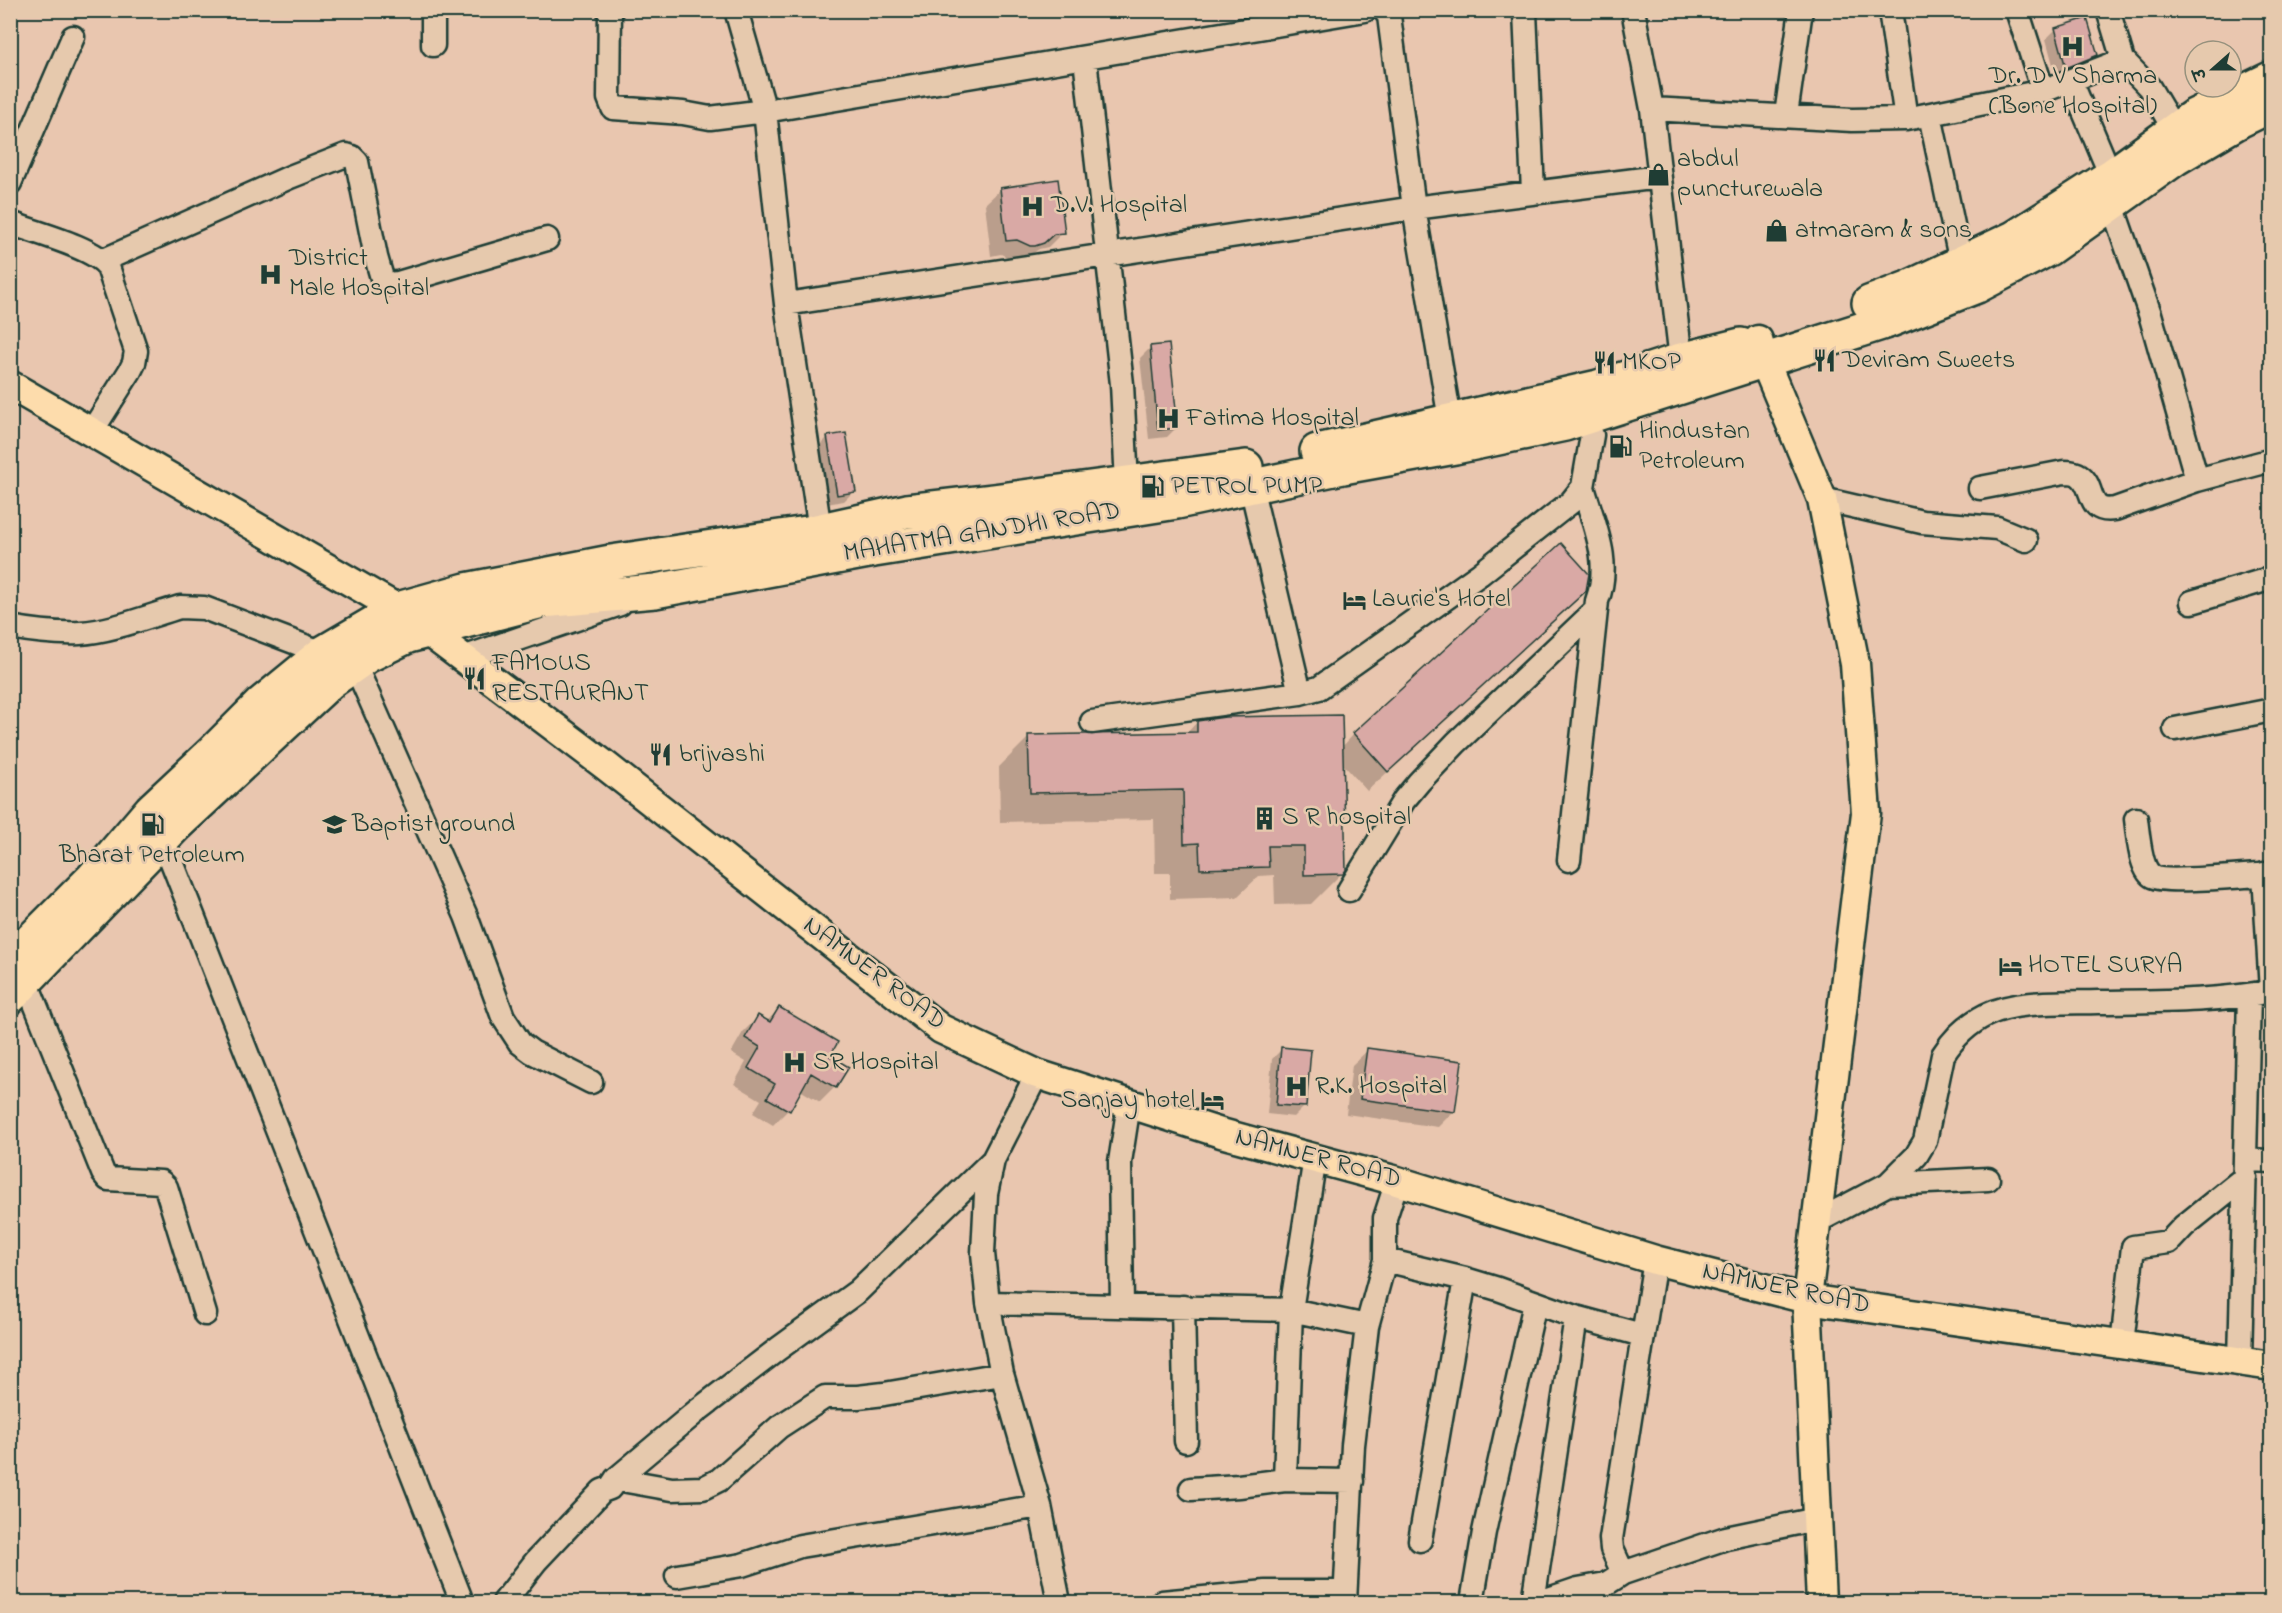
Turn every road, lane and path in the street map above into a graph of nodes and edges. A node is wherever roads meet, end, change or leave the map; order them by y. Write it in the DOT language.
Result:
graph roads {
  1 [pos="433,10"];
  2 [pos="610,10"];
  3 [pos="736,10"];
  4 [pos="1365,10"];
  5 [pos="1384,10"];
  6 [pos="1633,10"];
  7 [pos="1802,10"];
  8 [pos="1890,10"];
  9 [pos="2017,10"];
  10 [pos="2108,10"];
  11 [pos="1525,12"];
  12 [pos="73,38"];
  13 [pos="433,45"];
  14 [pos="1085,59"];
  15 [pos="2123,60"];
  16 [pos="2271,78"];
  17 [pos="2071,81"];
  18 [pos="2043,91"];
  19 [pos="2271,105"];
  20 [pos="1652,109"];
  21 [pos="765,111"];
  22 [pos="1786,115"];
  23 [pos="1930,115"];
  24 [pos="1906,119"];
  25 [pos="2175,131"];
  26 [pos="1659,177"];
  27 [pos="10,183"];
  28 [pos="2111,191"];
  29 [pos="1533,192"];
  30 [pos="1414,208"];
  31 [pos="10,223"];
  32 [pos="547,239"];
  33 [pos="1106,256"];
  34 [pos="104,260"];
  35 [pos="1961,263"];
  36 [pos="786,304"];
  37 [pos="1761,350"];
  38 [pos="1684,372"];
  39 [pos="10,385"];
  40 [pos="1450,420"];
  41 [pos="92,431"];
  42 [pos="1592,435"];
  43 [pos="2271,460"];
  44 [pos="2197,480"];
  45 [pos="1141,481"];
  46 [pos="1251,486"];
  47 [pos="1583,487"];
  48 [pos="1980,488"];
  49 [pos="1822,499"];
  50 [pos="820,530"];
  51 [pos="2026,540"];
  52 [pos="2271,578"];
  53 [pos="663,589"];
  54 [pos="2192,602"];
  55 [pos="398,609"];
  56 [pos="1596,610"];
  57 [pos="10,627"];
  58 [pos="426,630"];
  59 [pos="323,653"];
  60 [pos="463,658"];
  61 [pos="354,665"];
  62 [pos="1300,693"];
  63 [pos="2271,710"];
  64 [pos="1092,722"];
  65 [pos="2175,729"];
  66 [pos="2136,819"];
  67 [pos="163,839"];
  68 [pos="1569,860"];
  69 [pos="2268,874"];
  70 [pos="1349,890"];
  71 [pos="16,979"];
  72 [pos="2264,992"];
  73 [pos="1037,1074"];
  74 [pos="591,1082"];
  75 [pos="1129,1104"];
  76 [pos="1315,1158"];
  77 [pos="993,1160"];
  78 [pos="2271,1161"];
  79 [pos="2246,1169"];
  80 [pos="1988,1179"];
  81 [pos="1397,1181"];
  82 [pos="1888,1184"];
  83 [pos="1816,1222"];
  84 [pos="1385,1260"];
  85 [pos="1655,1260"];
  86 [pos="1465,1279"];
  87 [pos="1807,1299"];
  88 [pos="988,1303"];
  89 [pos="1535,1303"];
  90 [pos="1122,1305"];
  91 [pos="1183,1307"];
  92 [pos="1292,1310"];
  93 [pos="206,1314"];
  94 [pos="1576,1317"];
  95 [pos="1367,1326"];
  96 [pos="1642,1335"];
  97 [pos="2122,1344"];
  98 [pos="2240,1361"];
  99 [pos="2271,1366"];
  100 [pos="1002,1374"];
  101 [pos="1186,1441"];
  102 [pos="616,1479"];
  103 [pos="1285,1480"];
  104 [pos="1352,1481"];
  105 [pos="1191,1489"];
  106 [pos="1040,1506"];
  107 [pos="1817,1519"];
  108 [pos="1420,1540"];
  109 [pos="1623,1573"];
  110 [pos="677,1576"];
  111 [pos="1344,1597"];
  112 [pos="462,1602"];
  113 [pos="504,1602"];
  114 [pos="1059,1602"];
  115 [pos="1162,1602"];
  116 [pos="1472,1602"];
  117 [pos="1533,1602"];
  118 [pos="1540,1602"];
  119 [pos="1821,1602"];
  1 -- 13 [label="street"];
  2 -- 21 [label="street"];
  3 -- 21 [label="street"];
  4 -- 14 [label="street"];
  5 -- 30 [label="street"];
  6 -- 20 [label="street"];
  7 -- 22 [label="street"];
  8 -- 24 [label="street"];
  9 -- 18 [label="street"];
  10 -- 15 [label="street"];
  11 -- 29 [label="street"];
  12 -- 27 [label="street"];
  14 -- 21 [label="street"];
  14 -- 33 [label="street"];
  15 -- 17 [label="street"];
  15 -- 25 [label="street"];
  16 -- 25 [label="highway, MAHATMA GANDHI ROAD"];
  17 -- 18 [label="street"];
  17 -- 28 [label="street"];
  18 -- 23 [label="street"];
  19 -- 28 [label="highway, MAHATMA GANDHI ROAD"];
  20 -- 22 [label="street"];
  20 -- 26 [label="street"];
  21 -- 36 [label="street"];
  22 -- 24 [label="street"];
  23 -- 24 [label="street"];
  23 -- 35 [label="street"];
  25 -- 28 [label="highway, MAHATMA GANDHI ROAD"];
  26 -- 29 [label="street"];
  26 -- 38 [label="street"];
  28 -- 35 [label="highway, MAHATMA GANDHI ROAD"];
  28 -- 37 [label="highway, MAHATMA GANDHI ROAD"];
  28 -- 44 [label="street"];
  29 -- 30 [label="street"];
  30 -- 33 [label="street"];
  30 -- 40 [label="street"];
  31 -- 34 [label="street"];
  32 -- 34 [label="street"];
  33 -- 36 [label="street"];
  33 -- 45 [label="street"];
  34 -- 41 [label="street"];
  35 -- 37 [label="highway, MAHATMA GANDHI ROAD"];
  36 -- 50 [label="street"];
  37 -- 38 [label="highway, MAHATMA GANDHI ROAD"];
  37 -- 49 [label="main road"];
  38 -- 40 [label="highway, MAHATMA GANDHI ROAD"];
  38 -- 46 [label="highway, MAHATMA GANDHI ROAD"];
  39 -- 41 [label="main road, NAMNER ROAD"];
  40 -- 45 [label="highway, MAHATMA GANDHI ROAD"];
  41 -- 55 [label="main road, NAMNER ROAD"];
  42 -- 47 [label="street"];
  43 -- 44 [label="street"];
  44 -- 48 [label="street"];
  45 -- 50 [label="highway, MAHATMA GANDHI ROAD"];
  46 -- 53 [label="highway, MAHATMA GANDHI ROAD"];
  46 -- 62 [label="street"];
  47 -- 56 [label="street"];
  47 -- 62 [label="street"];
  49 -- 51 [label="street"];
  49 -- 83 [label="main road"];
  50 -- 55 [label="highway, MAHATMA GANDHI ROAD"];
  52 -- 54 [label="street"];
  53 -- 58 [label="highway, MAHATMA GANDHI ROAD"];
  53 -- 60 [label="street"];
  55 -- 58 [label="main road, NAMNER ROAD"];
  55 -- 59 [label="highway, MAHATMA GANDHI ROAD"];
  56 -- 68 [label="street"];
  56 -- 70 [label="street"];
  57 -- 59 [label="street"];
  58 -- 60 [label="main road, NAMNER ROAD"];
  58 -- 61 [label="highway, MAHATMA GANDHI ROAD"];
  59 -- 71 [label="highway, MAHATMA GANDHI ROAD"];
  60 -- 73 [label="main road, NAMNER ROAD"];
  61 -- 67 [label="highway, MAHATMA GANDHI ROAD"];
  61 -- 74 [label="street"];
  62 -- 64 [label="street"];
  63 -- 65 [label="street"];
  66 -- 69 [label="street"];
  67 -- 71 [label="highway, MAHATMA GANDHI ROAD"];
  67 -- 112 [label="street"];
  69 -- 72 [label="street"];
  71 -- 93 [label="street"];
  72 -- 79 [label="street"];
  72 -- 82 [label="street"];
  73 -- 75 [label="main road, NAMNER ROAD"];
  73 -- 77 [label="street"];
  75 -- 76 [label="main road, NAMNER ROAD"];
  75 -- 90 [label="street"];
  76 -- 81 [label="main road, NAMNER ROAD"];
  76 -- 92 [label="street"];
  77 -- 88 [label="street"];
  77 -- 102 [label="street"];
  78 -- 79 [label="street"];
  79 -- 97 [label="street"];
  79 -- 98 [label="street"];
  80 -- 82 [label="street"];
  81 -- 84 [label="street"];
  81 -- 85 [label="main road, NAMNER ROAD"];
  82 -- 83 [label="street"];
  83 -- 87 [label="main road"];
  84 -- 86 [label="street"];
  84 -- 95 [label="street"];
  85 -- 87 [label="main road, NAMNER ROAD"];
  85 -- 96 [label="street"];
  86 -- 89 [label="street"];
  86 -- 108 [label="street"];
  87 -- 97 [label="main road, NAMNER ROAD"];
  87 -- 107 [label="main road"];
  88 -- 90 [label="street"];
  88 -- 100 [label="street"];
  89 -- 94 [label="street"];
  89 -- 116 [label="street"];
  90 -- 91 [label="street"];
  91 -- 92 [label="street"];
  91 -- 101 [label="street"];
  92 -- 95 [label="street"];
  92 -- 103 [label="street"];
  94 -- 96 [label="street"];
  94 -- 117 [label="street"];
  95 -- 104 [label="street"];
  96 -- 109 [label="street"];
  97 -- 98 [label="main road, NAMNER ROAD"];
  98 -- 99 [label="main road, NAMNER ROAD"];
  100 -- 102 [label="street"];
  100 -- 106 [label="street"];
  102 -- 113 [label="street"];
  103 -- 104 [label="street"];
  103 -- 105 [label="street"];
  104 -- 111 [label="street"];
  106 -- 110 [label="street"];
  106 -- 114 [label="street"];
  107 -- 109 [label="street"];
  107 -- 119 [label="main road"];
  109 -- 118 [label="street"];
  111 -- 115 [label="street"];
}
